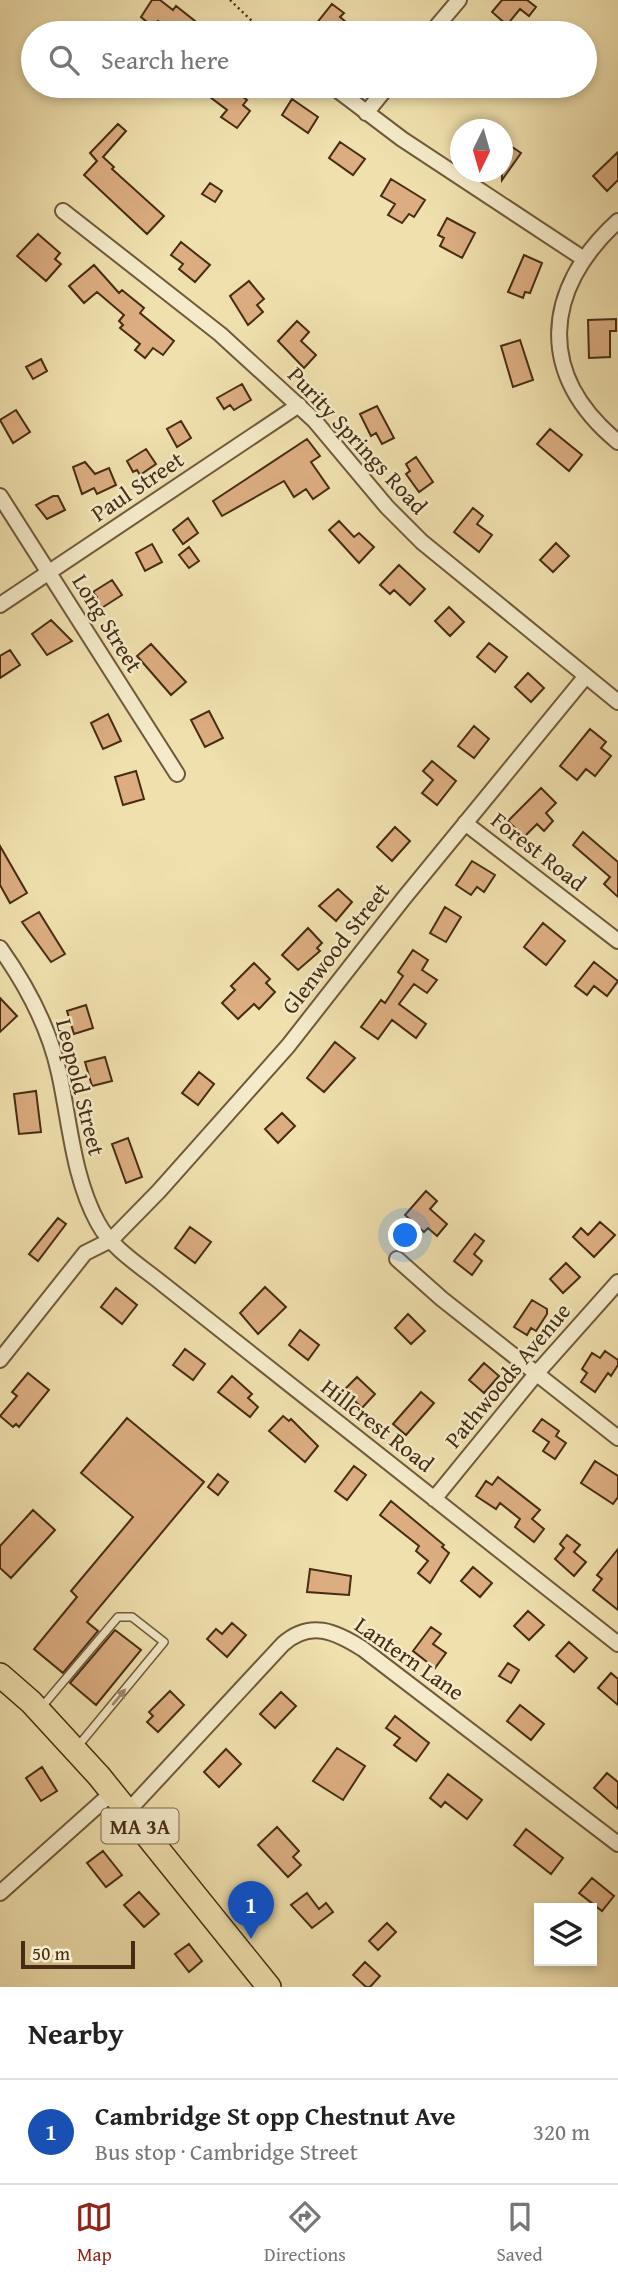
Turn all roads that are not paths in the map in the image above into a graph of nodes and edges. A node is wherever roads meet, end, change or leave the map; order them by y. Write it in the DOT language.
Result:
graph roads {
  1 [pos="459,0"];
  2 [pos="441,21"];
  3 [pos="347,98"];
  4 [pos="378,98"];
  5 [pos="366,113"];
  6 [pos="64,211"];
  7 [pos="618,222"];
  8 [pos="584,259"];
  9 [pos="299,405"];
  10 [pos="618,442"];
  11 [pos="0,496"];
  12 [pos="49,573"];
  13 [pos="0,606"];
  14 [pos="586,676"];
  15 [pos="618,702"];
  16 [pos="177,774"];
  17 [pos="465,823"];
  18 [pos="618,941"];
  19 [pos="0,948"];
  20 [pos="111,1240"];
  21 [pos="397,1259"];
  22 [pos="618,1282"];
  23 [pos="0,1360"];
  24 [pos="536,1374"];
  25 [pos="618,1438"];
  26 [pos="434,1499"];
  27 [pos="618,1644"];
  28 [pos="0,1675"];
  29 [pos="38,1710"];
  30 [pos="76,1749"];
  31 [pos="113,1792"];
  32 [pos="128,1811"];
  33 [pos="618,1844"];
  34 [pos="0,1893"];
  35 [pos="269,1987"];
  1 -- 2 [label="street"];
  3 -- 5 [label="street"];
  4 -- 5 [label="street"];
  5 -- 8 [label="street"];
  6 -- 9 [label="street, Purity Springs Road"];
  7 -- 8 [label="street"];
  8 -- 10 [label="street"];
  9 -- 12 [label="street, Paul Street"];
  9 -- 14 [label="street, Purity Springs Road"];
  11 -- 12 [label="street, Long Street"];
  12 -- 13 [label="street, Paul Street"];
  12 -- 16 [label="street, Long Street"];
  14 -- 15 [label="street, Purity Springs Road"];
  14 -- 17 [label="street, Glenwood Street"];
  17 -- 18 [label="street, Forest Road"];
  17 -- 20 [label="street, Glenwood Street"];
  19 -- 20 [label="street, Leopold Street"];
  20 -- 23 [label="street, Glenwood Street"];
  20 -- 26 [label="street, Hillcrest Road"];
  21 -- 24 [label="street"];
  22 -- 24 [label="street, Pathwoods Avenue"];
  24 -- 25 [label="street"];
  24 -- 26 [label="street, Pathwoods Avenue"];
  26 -- 27 [label="street, Hillcrest Road"];
  28 -- 29 [label="main road, MA 3A"];
  29 -- 30 [label="main road, MA 3A"];
  30 -- 29 [label="lane, one-way"];
  30 -- 31 [label="main road, MA 3A"];
  31 -- 32 [label="main road, MA 3A"];
  31 -- 34 [label="street"];
  32 -- 33 [label="street, Lantern Lane"];
  32 -- 35 [label="main road, MA 3A"];
}
